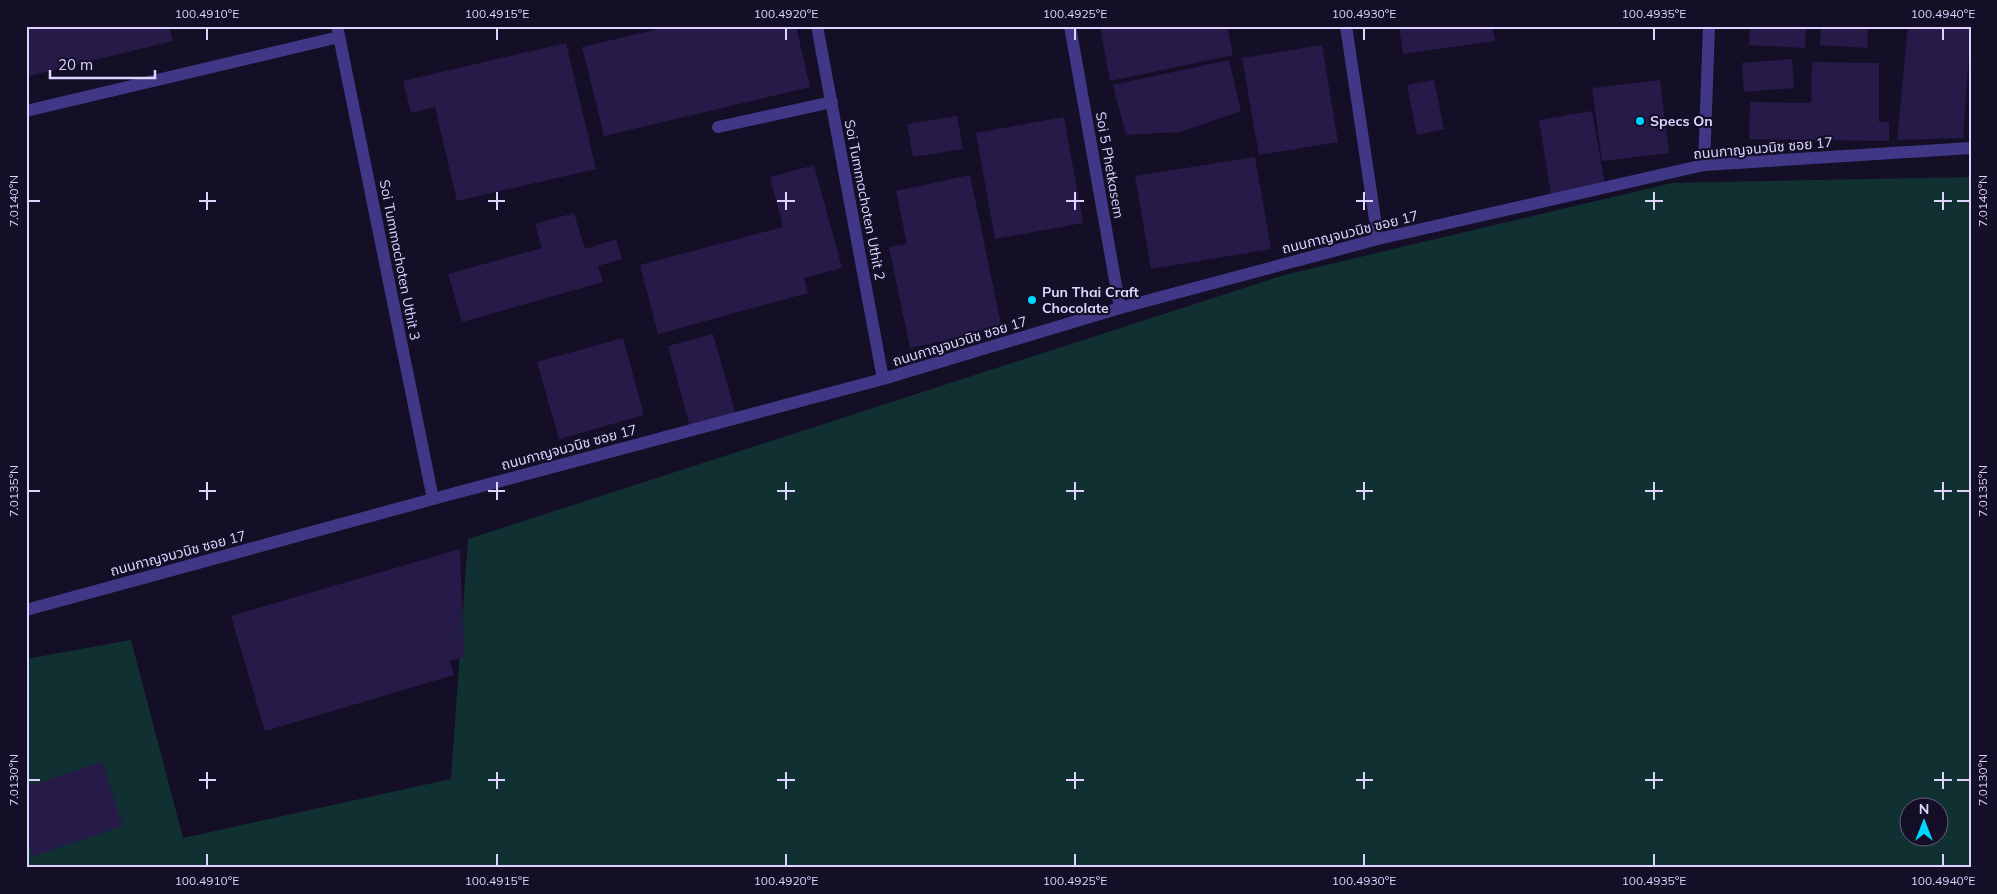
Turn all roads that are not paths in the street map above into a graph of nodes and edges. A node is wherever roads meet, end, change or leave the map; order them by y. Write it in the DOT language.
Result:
graph roads {
  1 [pos="818,26"];
  2 [pos="1070,26"];
  3 [pos="1346,26"];
  4 [pos="1709,26"];
  5 [pos="338,32"];
  6 [pos="832,102"];
  7 [pos="26,110"];
  8 [pos="718,127"];
  9 [pos="1971,148"];
  10 [pos="1704,165"];
  11 [pos="1378,240"];
  12 [pos="1120,308"];
  13 [pos="883,379"];
  14 [pos="433,499"];
  15 [pos="26,610"];
  1 -- 6 [label="street, Soi Tummachoten Uthit 2"];
  2 -- 12 [label="street, Soi 5 Phetkasem"];
  3 -- 11 [label="street"];
  4 -- 10 [label="street"];
  5 -- 7 [label="street"];
  5 -- 14 [label="street, Soi Tummachoten Uthit 3"];
  6 -- 8 [label="street"];
  6 -- 13 [label="street, Soi Tummachoten Uthit 2"];
  9 -- 10 [label="street, ถนนกาญจนวนิช ซอย 17"];
  10 -- 11 [label="street, ถนนกาญจนวนิช ซอย 17"];
  11 -- 12 [label="street, ถนนกาญจนวนิช ซอย 17"];
  12 -- 13 [label="street, ถนนกาญจนวนิช ซอย 17"];
  13 -- 14 [label="street, ถนนกาญจนวนิช ซอย 17"];
  14 -- 15 [label="street, ถนนกาญจนวนิช ซอย 17"];
}
